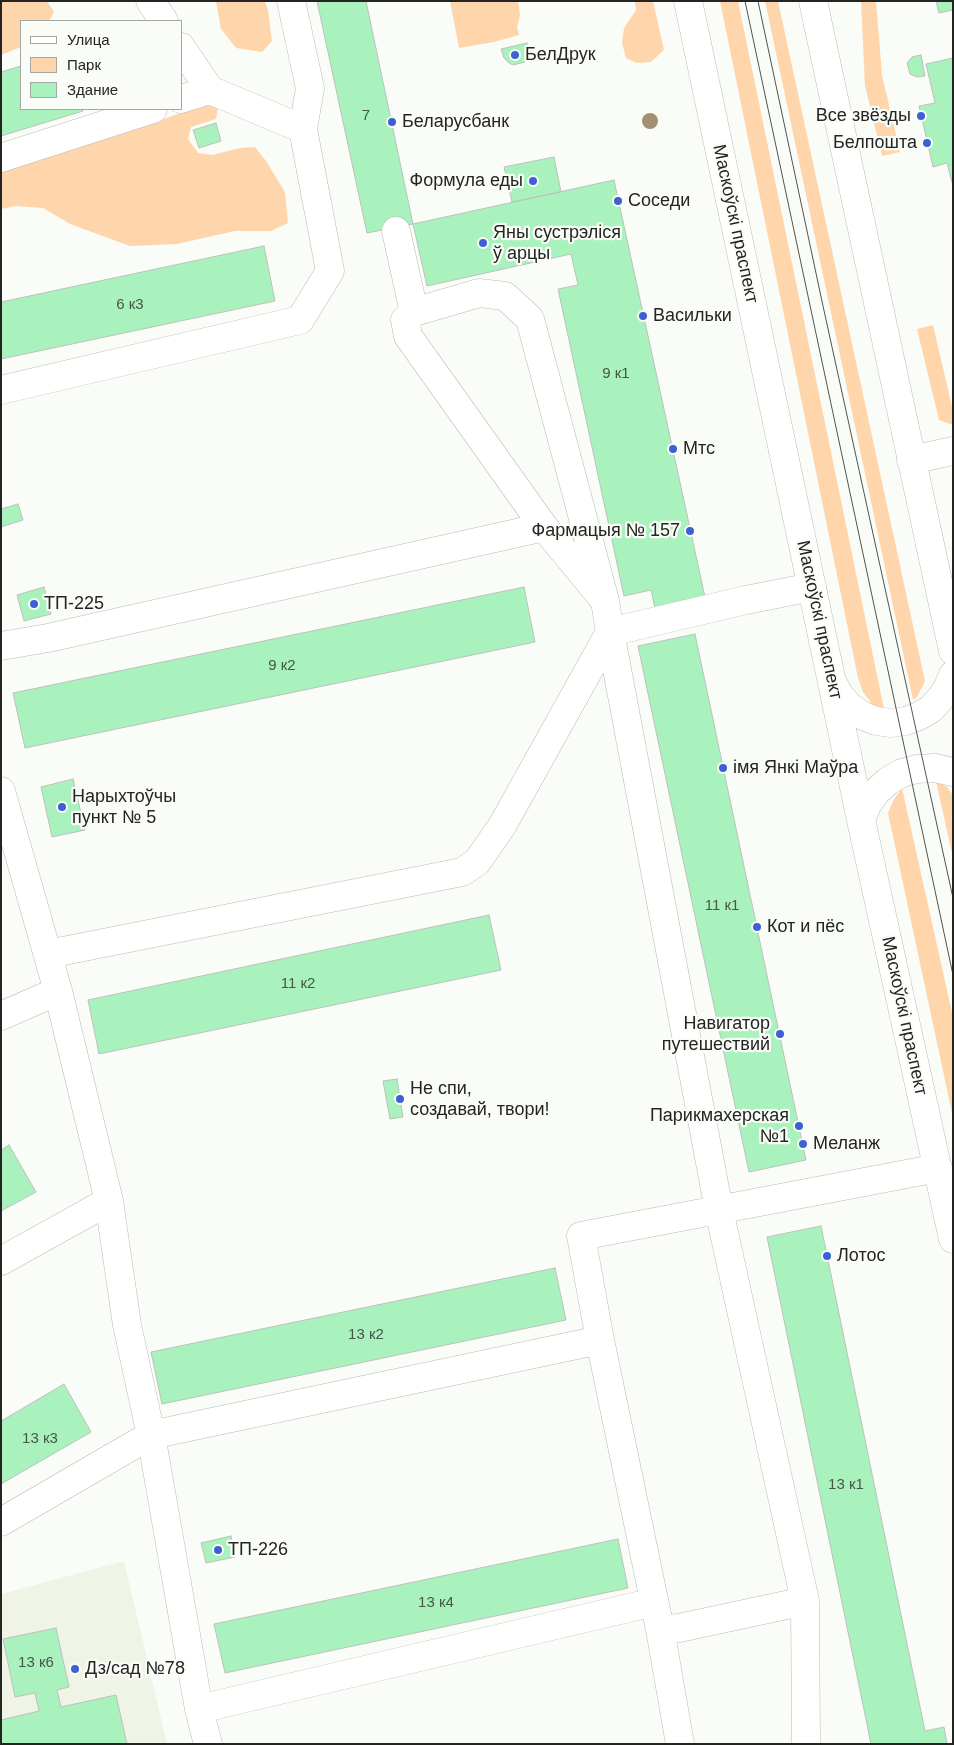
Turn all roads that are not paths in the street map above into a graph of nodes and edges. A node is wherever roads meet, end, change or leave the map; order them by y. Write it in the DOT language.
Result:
graph roads {
  1 [pos="150,1"];
  2 [pos="292,1"];
  3 [pos="688,1"];
  4 [pos="813,1"];
  5 [pos="163,20"];
  6 [pos="182,48"];
  7 [pos="210,90"];
  8 [pos="182,100"];
  9 [pos="150,110"];
  10 [pos="303,129"];
  11 [pos="1,158"];
  12 [pos="396,231"];
  13 [pos="414,312"];
  14 [pos="1,390"];
  15 [pos="953,451"];
  16 [pos="911,460"];
  17 [pos="544,527"];
  18 [pos="812,586"];
  19 [pos="605,601"];
  20 [pos="610,632"];
  21 [pos="1,646"];
  22 [pos="953,651"];
  23 [pos="953,675"];
  24 [pos="832,681"];
  25 [pos="953,772"];
  26 [pos="1,791"];
  27 [pos="861,820"];
  28 [pos="48,954"];
  29 [pos="58,991"];
  30 [pos="1,1016"];
  31 [pos="938,1168"];
  32 [pos="109,1201"];
  33 [pos="719,1210"];
  34 [pos="953,1239"];
  35 [pos="1,1261"];
  36 [pos="600,1340"];
  37 [pos="151,1435"];
  38 [pos="1,1522"];
  39 [pos="805,1601"];
  40 [pos="654,1602"];
  41 [pos="660,1629"];
  42 [pos="199,1709"];
  43 [pos="208,1744"];
  44 [pos="680,1744"];
  45 [pos="806,1744"];
  1 -- 5 [label="main road"];
  2 -- 10 [label="main road"];
  3 -- 18 [label="main road, Маскоўскі праспект"];
  4 -- 16 [label="main road"];
  6 -- 7 [label="main road"];
  7 -- 8 [label="main road"];
  7 -- 10 [label="main road"];
  9 -- 11 [label="main road"];
  10 -- 14 [label="main road"];
  12 -- 13 [label="main road"];
  13 -- 17 [label="main road"];
  13 -- 19 [label="main road"];
  15 -- 16 [label="main road"];
  16 -- 22 [label="main road"];
  17 -- 19 [label="main road"];
  17 -- 21 [label="main road"];
  18 -- 20 [label="main road"];
  18 -- 24 [label="main road, Маскоўскі праспект"];
  19 -- 20 [label="main road"];
  20 -- 28 [label="main road"];
  20 -- 33 [label="main road"];
  23 -- 24 [label="main road"];
  24 -- 27 [label="main road, Маскоўскі праспект"];
  25 -- 27 [label="main road"];
  26 -- 28 [label="main road"];
  27 -- 31 [label="main road, Маскоўскі праспект"];
  28 -- 29 [label="main road"];
  29 -- 30 [label="main road"];
  29 -- 32 [label="main road"];
  31 -- 33 [label="main road"];
  31 -- 34 [label="main road, Маскоўскі праспект"];
  32 -- 35 [label="main road"];
  32 -- 37 [label="main road"];
  33 -- 36 [label="main road"];
  33 -- 39 [label="main road"];
  36 -- 37 [label="main road"];
  36 -- 40 [label="main road"];
  37 -- 38 [label="main road"];
  37 -- 42 [label="main road"];
  39 -- 41 [label="main road"];
  39 -- 45 [label="main road"];
  40 -- 41 [label="main road"];
  40 -- 42 [label="main road"];
  41 -- 44 [label="main road"];
  42 -- 43 [label="main road"];
}
